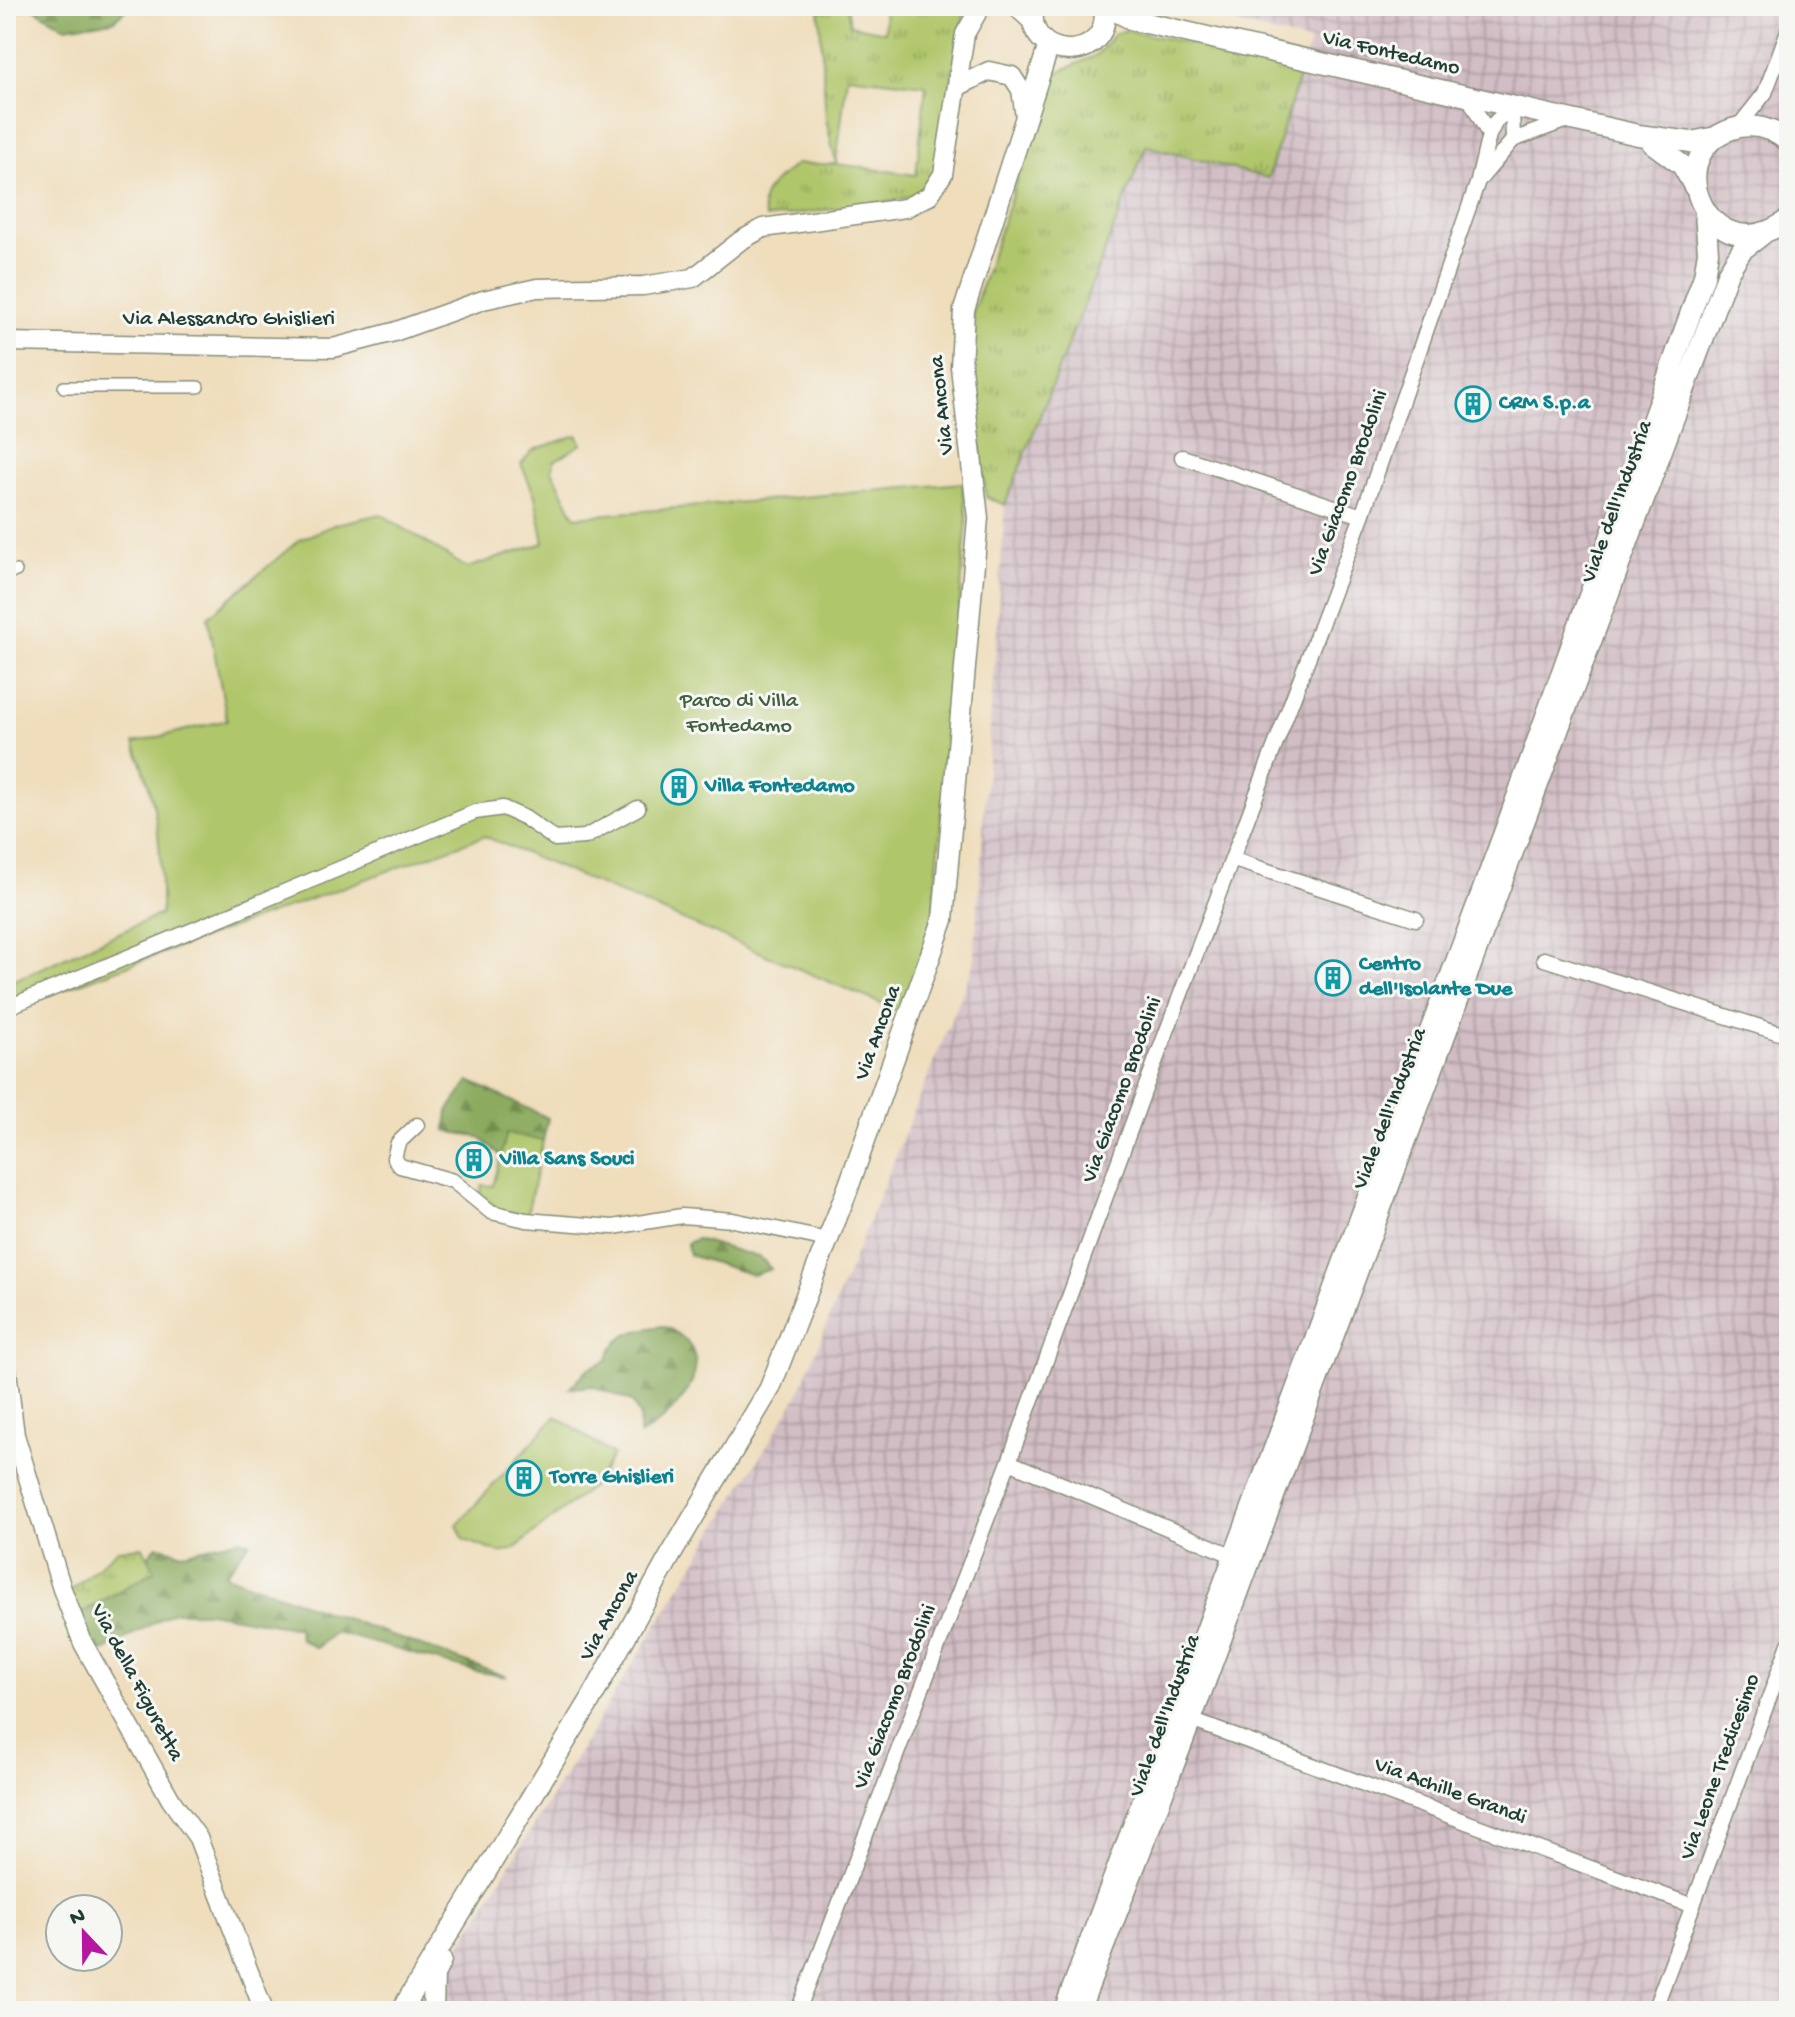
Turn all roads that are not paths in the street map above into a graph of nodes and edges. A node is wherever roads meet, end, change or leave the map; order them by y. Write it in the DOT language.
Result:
graph roads {
  1 [pos="981,6"];
  2 [pos="1015,6"];
  3 [pos="1105,6"];
  4 [pos="1034,15"];
  5 [pos="1133,20"];
  6 [pos="1789,28"];
  7 [pos="1102,30"];
  8 [pos="1058,48"];
  9 [pos="959,86"];
  10 [pos="1468,96"];
  11 [pos="1512,106"];
  12 [pos="1025,118"];
  13 [pos="1569,120"];
  14 [pos="1738,127"];
  15 [pos="1489,135"];
  16 [pos="1638,135"];
  17 [pos="1716,137"];
  18 [pos="1513,140"];
  19 [pos="1789,142"];
  20 [pos="1478,181"];
  21 [pos="1695,189"];
  22 [pos="1705,213"];
  23 [pos="1789,219"];
  24 [pos="1763,234"];
  25 [pos="6,342"];
  26 [pos="64,387"];
  27 [pos="198,387"];
  28 [pos="1182,457"];
  29 [pos="1362,516"];
  30 [pos="638,808"];
  31 [pos="1234,860"];
  32 [pos="1416,919"];
  33 [pos="1544,959"];
  34 [pos="6,1008"];
  35 [pos="1789,1036"];
  36 [pos="417,1125"];
  37 [pos="828,1240"];
  38 [pos="6,1363"];
  39 [pos="1009,1462"];
  40 [pos="1234,1556"];
  41 [pos="1789,1644"];
  42 [pos="1191,1720"];
  43 [pos="1693,1906"];
  44 [pos="463,1908"];
  45 [pos="404,2010"];
  46 [pos="264,2011"];
  47 [pos="433,2011"];
  48 [pos="798,2011"];
  49 [pos="1064,2011"];
  50 [pos="1079,2011"];
  51 [pos="1654,2011"];
  1 -- 9 [label="street, Via Alessandro Ghislieri"];
  2 -- 4 [label="street"];
  3 -- 5 [label="main road, Via Fontedamo"];
  3 -- 7 [label="main road"];
  4 -- 8 [label="main road"];
  5 -- 7 [label="main road"];
  5 -- 10 [label="main road, Via Fontedamo"];
  6 -- 14 [label="street"];
  7 -- 8 [label="main road"];
  8 -- 12 [label="main road, Via Ancona"];
  9 -- 12 [label="street"];
  9 -- 25 [label="street, Via Alessandro Ghislieri"];
  10 -- 11 [label="main road, Via Fontedamo"];
  10 -- 15 [label="street"];
  11 -- 13 [label="main road, Via Fontedamo"];
  11 -- 15 [label="street, Via Giacomo Brodolini"];
  11 -- 18 [label="street"];
  12 -- 37 [label="main road, Via Ancona"];
  13 -- 16 [label="main road, Via Fontedamo"];
  13 -- 18 [label="street, Via Giacomo Brodolini"];
  14 -- 17 [label="main road, Via Fontedamo"];
  14 -- 19 [label="main road"];
  15 -- 20 [label="street, Via Giacomo Brodolini"];
  16 -- 17 [label="main road, Via Fontedamo"];
  16 -- 21 [label="main road, Via Fontedamo"];
  17 -- 21 [label="main road"];
  18 -- 20 [label="street, Via Giacomo Brodolini"];
  20 -- 29 [label="street, Via Giacomo Brodolini"];
  21 -- 22 [label="main road, Via Fontedamo"];
  22 -- 24 [label="main road"];
  22 -- 40 [label="main road, Viale dell'Industria"];
  23 -- 24 [label="main road"];
  24 -- 42 [label="main road, Viale dell'Industria"];
  26 -- 27 [label="street"];
  28 -- 29 [label="street"];
  29 -- 31 [label="street, Via Giacomo Brodolini"];
  30 -- 34 [label="street"];
  31 -- 32 [label="street"];
  31 -- 39 [label="street, Via Giacomo Brodolini"];
  33 -- 35 [label="street"];
  36 -- 37 [label="street"];
  37 -- 44 [label="main road, Via Ancona"];
  38 -- 46 [label="street, Via della Figuretta"];
  39 -- 40 [label="street"];
  39 -- 48 [label="street, Via Giacomo Brodolini"];
  40 -- 49 [label="main road, Viale dell'Industria"];
  41 -- 43 [label="street, Via Leone Tredicesimo"];
  42 -- 43 [label="street, Via Achille Grandi"];
  42 -- 50 [label="main road, Viale dell'Industria"];
  43 -- 51 [label="street, Via Leone Tredicesimo"];
  44 -- 45 [label="main road, Via Ancona"];
  44 -- 47 [label="main road, Via Ancona"];
}
